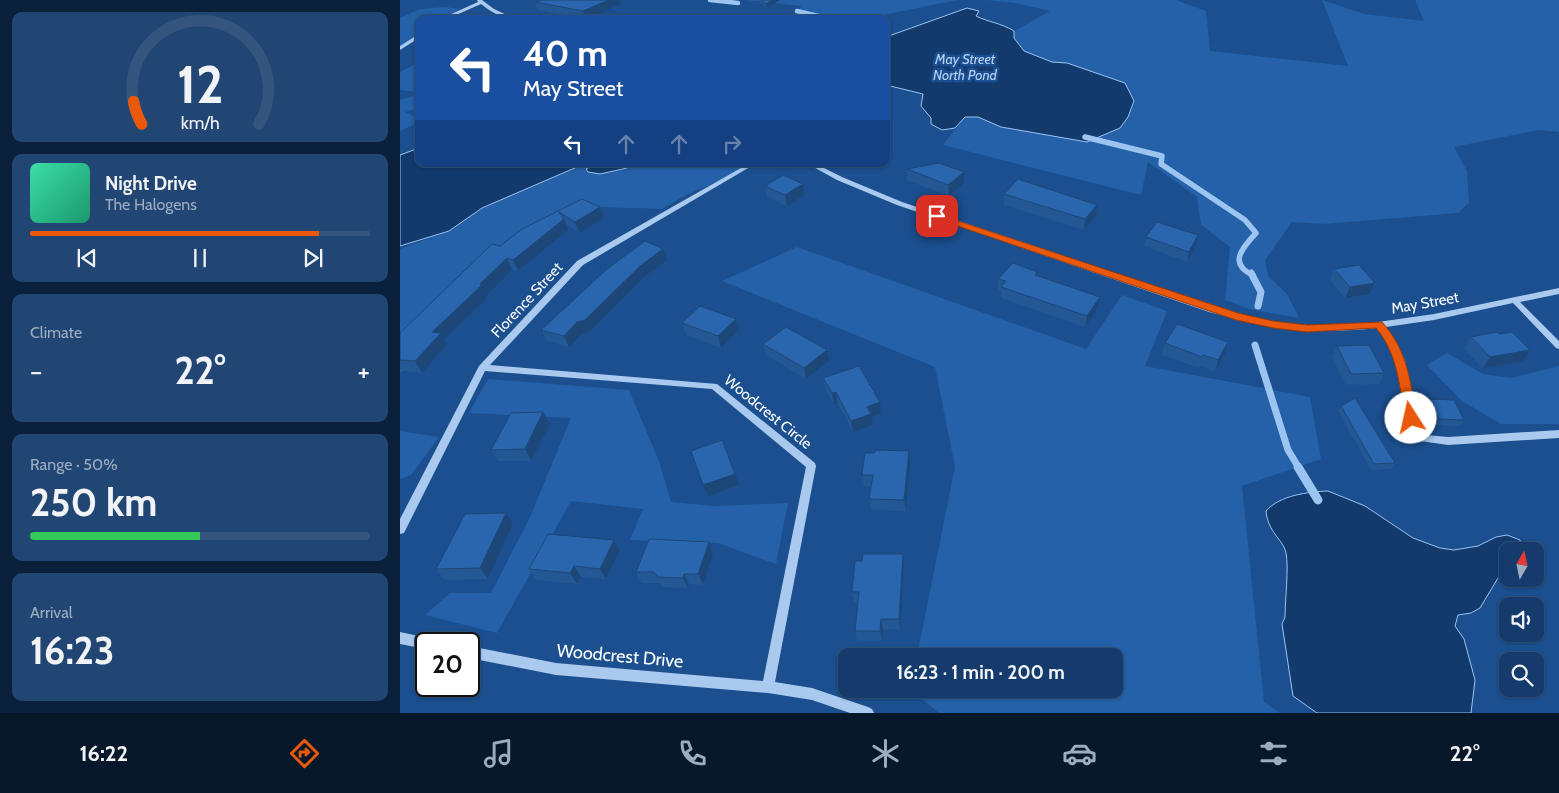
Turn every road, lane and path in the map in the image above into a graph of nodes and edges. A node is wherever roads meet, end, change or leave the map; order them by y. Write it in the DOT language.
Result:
graph roads {
  1 [pos="480,1"];
  2 [pos="450,15"];
  3 [pos="504,15"];
  4 [pos="415,39"];
  5 [pos="400,48"];
  6 [pos="747,167"];
  7 [pos="817,167"];
  8 [pos="1559,291"];
  9 [pos="1514,300"];
  10 [pos="1378,324"];
  11 [pos="1559,346"];
  12 [pos="482,368"];
  13 [pos="1559,434"];
  14 [pos="400,530"];
  15 [pos="400,638"];
  16 [pos="415,641"];
  17 [pos="480,654"];
  18 [pos="768,687"];
  19 [pos="868,713"];
  1 -- 2 [label="street"];
  1 -- 3 [label="street"];
  4 -- 5 [label="street"];
  6 -- 12 [label="street, Florence Street"];
  7 -- 10 [label="street, May Street"];
  8 -- 9 [label="street, May Street"];
  9 -- 10 [label="street, May Street"];
  9 -- 11 [label="street"];
  10 -- 13 [label="street"];
  12 -- 14 [label="street, Florence Street"];
  12 -- 18 [label="street, Woodcrest Circle"];
  15 -- 16 [label="street"];
  17 -- 18 [label="street, Woodcrest Drive"];
  18 -- 19 [label="street, Woodcrest Drive"];
}
